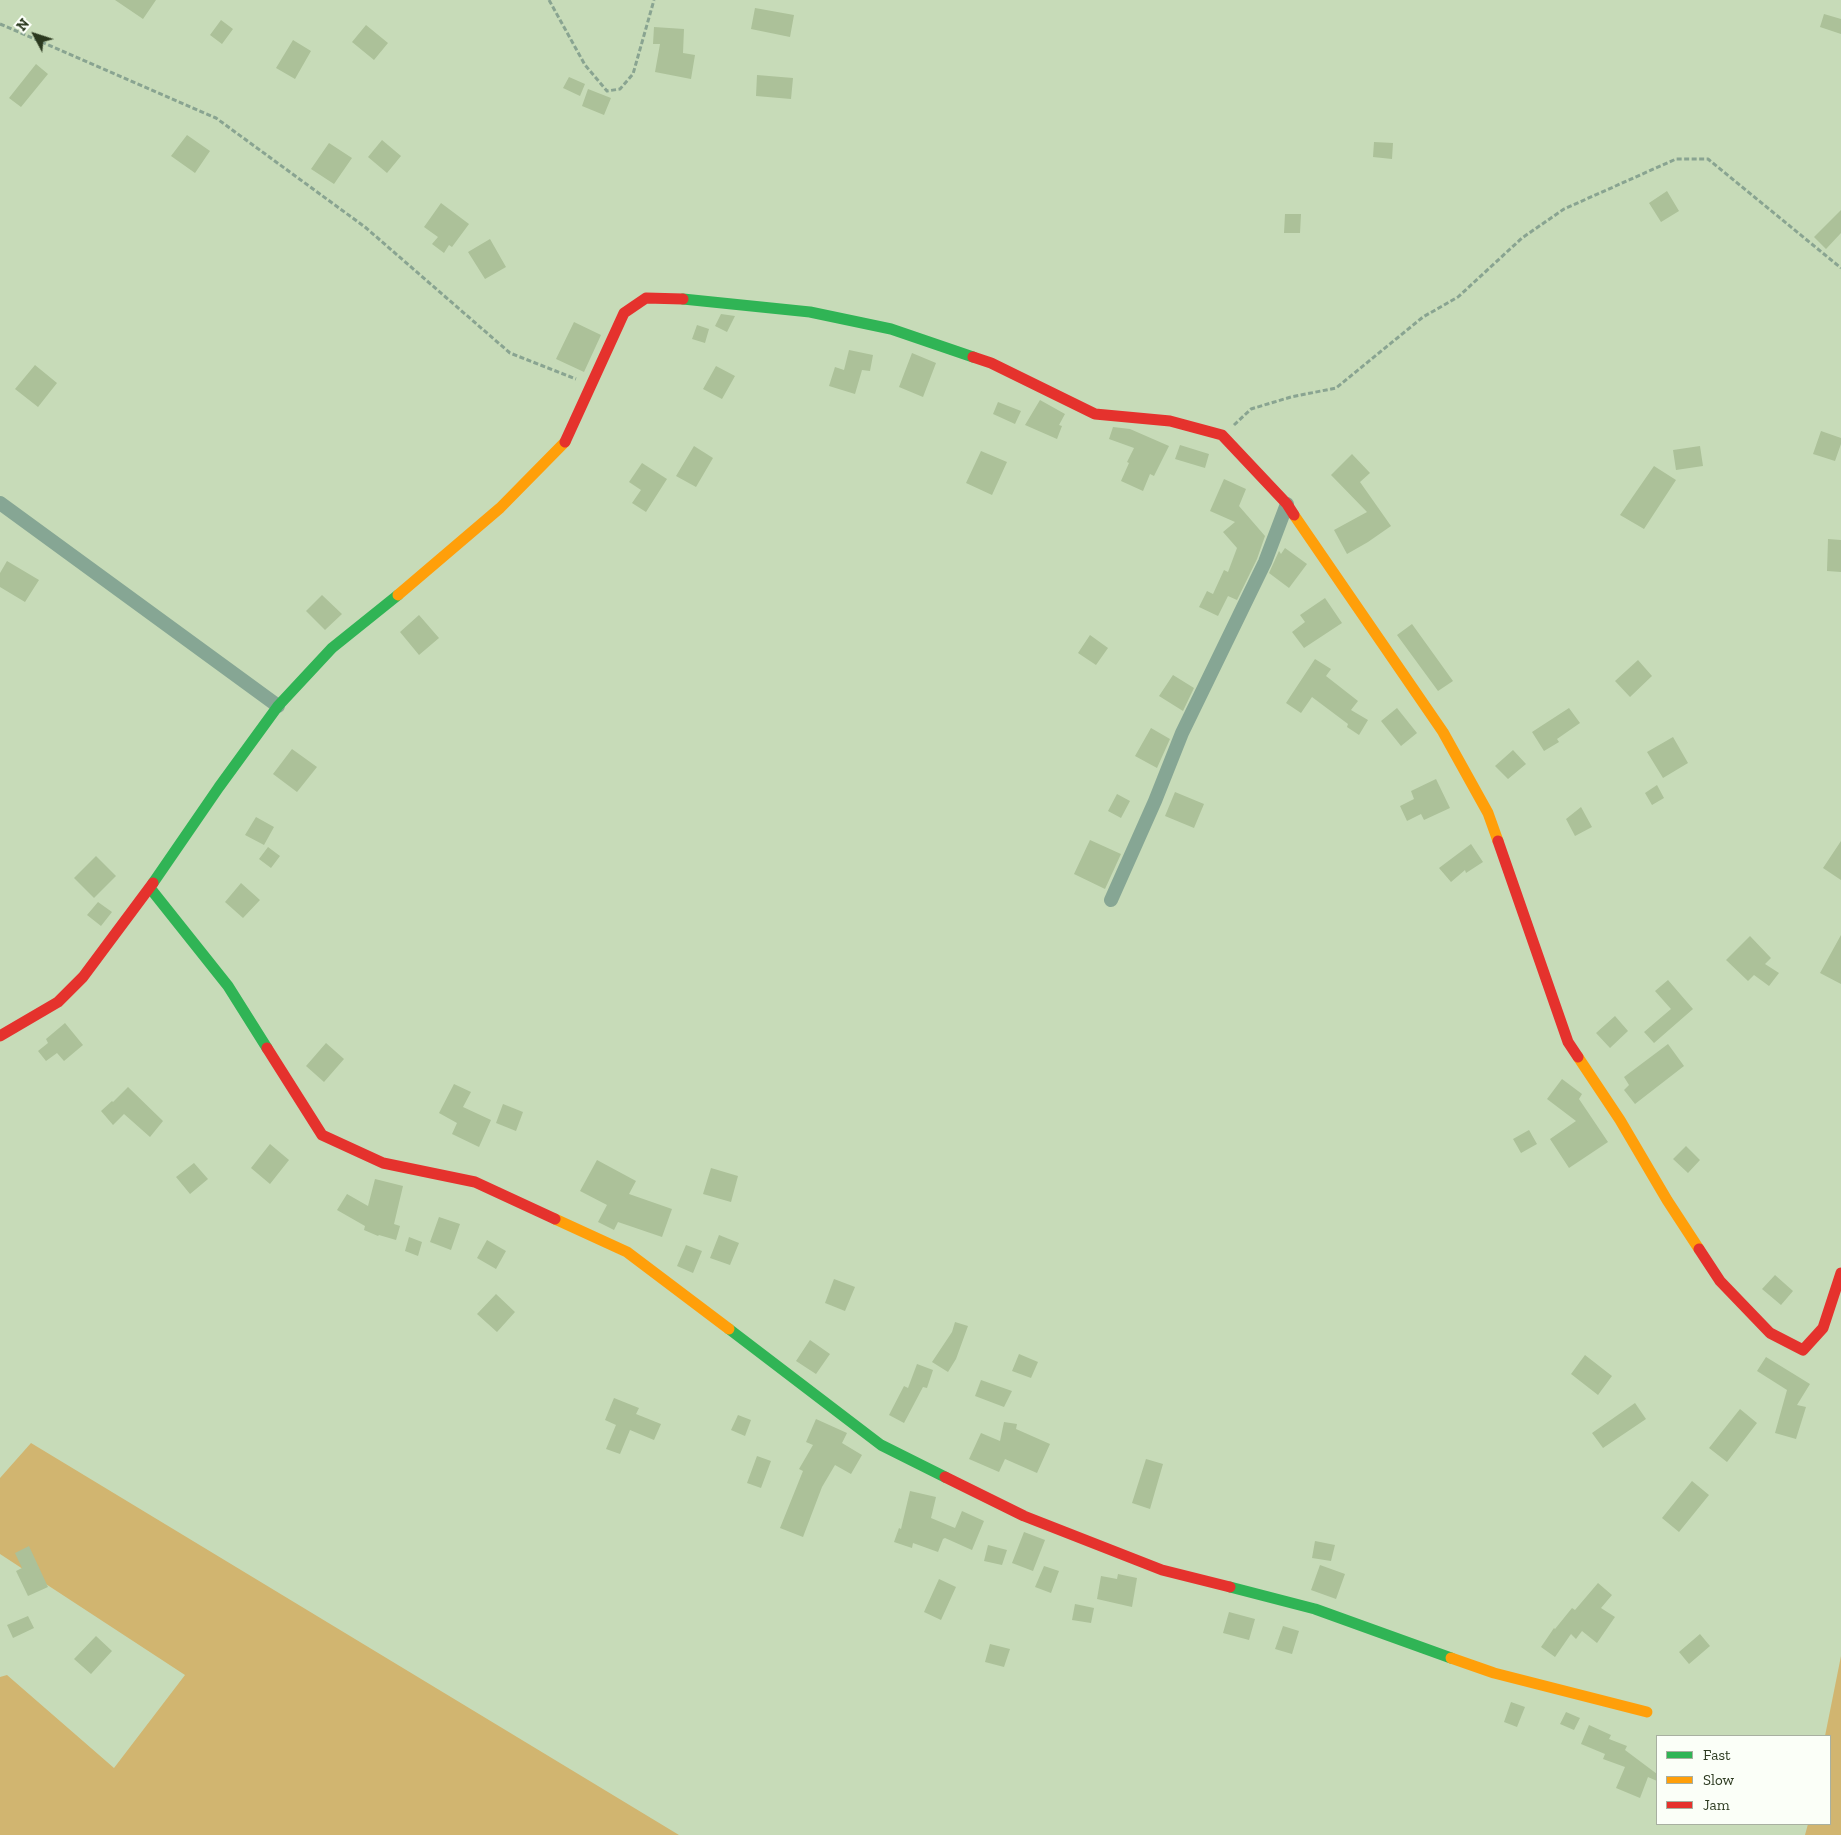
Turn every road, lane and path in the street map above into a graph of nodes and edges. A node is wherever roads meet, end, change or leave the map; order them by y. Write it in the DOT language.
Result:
graph roads {
  1 [pos="549,0"];
  2 [pos="654,0"];
  3 [pos="0,24"];
  4 [pos="1841,268"];
  5 [pos="592,386"];
  6 [pos="1222,435"];
  7 [pos="0,503"];
  8 [pos="1287,504"];
  9 [pos="278,706"];
  10 [pos="150,888"];
  11 [pos="1111,900"];
  12 [pos="0,1036"];
  13 [pos="1841,1273"];
  14 [pos="1647,1712"];
  1 -- 2 [label="path"];
  3 -- 5 [label="path"];
  4 -- 6 [label="path"];
  5 -- 6 [label="street"];
  5 -- 9 [label="street"];
  6 -- 8 [label="street"];
  7 -- 9 [label="street"];
  8 -- 11 [label="street"];
  8 -- 13 [label="street"];
  9 -- 10 [label="street"];
  10 -- 12 [label="street"];
  10 -- 14 [label="street"];
}
